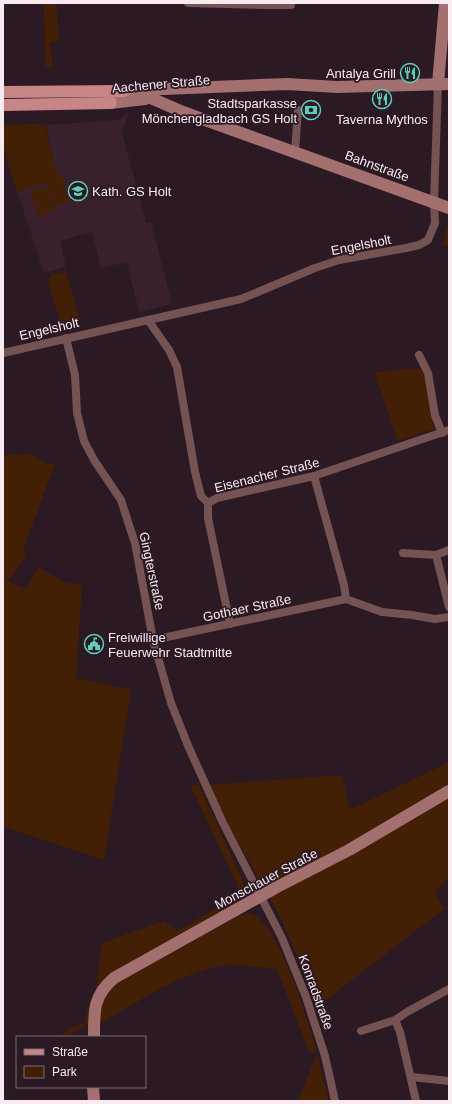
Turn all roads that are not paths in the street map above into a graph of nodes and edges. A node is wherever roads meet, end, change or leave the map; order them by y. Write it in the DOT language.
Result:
graph roads {
  1 [pos="188,3"];
  2 [pos="290,3"];
  3 [pos="445,3"];
  4 [pos="266,4"];
  5 [pos="444,84"];
  6 [pos="322,87"];
  7 [pos="124,91"];
  8 [pos="3,92"];
  9 [pos="153,98"];
  10 [pos="111,103"];
  11 [pos="3,105"];
  12 [pos="176,109"];
  13 [pos="298,110"];
  14 [pos="295,152"];
  15 [pos="434,202"];
  16 [pos="449,208"];
  17 [pos="148,320"];
  18 [pos="66,338"];
  19 [pos="3,353"];
  20 [pos="419,355"];
  21 [pos="446,432"];
  22 [pos="314,476"];
  23 [pos="208,504"];
  24 [pos="449,550"];
  25 [pos="403,553"];
  26 [pos="436,555"];
  27 [pos="346,599"];
  28 [pos="449,607"];
  29 [pos="449,617"];
  30 [pos="230,624"];
  31 [pos="153,640"];
  32 [pos="449,791"];
  33 [pos="262,896"];
  34 [pos="449,989"];
  35 [pos="395,1020"];
  36 [pos="361,1031"];
  37 [pos="94,1036"];
  38 [pos="412,1076"];
  39 [pos="449,1081"];
  40 [pos="93,1088"];
  41 [pos="94,1101"];
  42 [pos="335,1101"];
  43 [pos="416,1101"];
  1 -- 4 [label="street"];
  2 -- 4 [label="street"];
  3 -- 5 [label="main road"];
  5 -- 6 [label="main road, Aachener Straße"];
  5 -- 15 [label="street, Engelsholt"];
  6 -- 7 [label="main road, Aachener Straße"];
  6 -- 9 [label="main road, Aachener Straße"];
  7 -- 8 [label="main road, Aachener Straße"];
  7 -- 9 [label="main road, Bahnstraße"];
  9 -- 10 [label="main road, Aachener Straße"];
  9 -- 12 [label="main road, Bahnstraße"];
  10 -- 11 [label="main road, Aachener Straße"];
  10 -- 12 [label="main road, Bahnstraße"];
  12 -- 14 [label="main road, Bahnstraße"];
  13 -- 14 [label="street"];
  14 -- 15 [label="main road, Bahnstraße"];
  15 -- 16 [label="main road, Bahnstraße"];
  15 -- 17 [label="street, Engelsholt"];
  17 -- 18 [label="street, Engelsholt"];
  17 -- 23 [label="street"];
  18 -- 19 [label="street, Engelsholt"];
  18 -- 31 [label="street, Gingterstraße"];
  20 -- 21 [label="street"];
  21 -- 22 [label="street, Eisenacher Straße"];
  22 -- 23 [label="street, Eisenacher Straße"];
  22 -- 27 [label="street"];
  23 -- 30 [label="street, Eisenacher Straße"];
  24 -- 26 [label="street"];
  25 -- 26 [label="street"];
  26 -- 28 [label="street"];
  27 -- 29 [label="street"];
  27 -- 30 [label="street, Gothaer Straße"];
  30 -- 31 [label="street, Gothaer Straße"];
  31 -- 33 [label="street, Gingterstraße"];
  32 -- 33 [label="main road, Monschauer Straße"];
  33 -- 37 [label="main road, Monschauer Straße"];
  33 -- 42 [label="street, Konradstraße"];
  34 -- 35 [label="street"];
  35 -- 36 [label="street"];
  35 -- 38 [label="street"];
  38 -- 39 [label="street"];
  38 -- 43 [label="street"];
  40 -- 41 [label="main road"];
}
